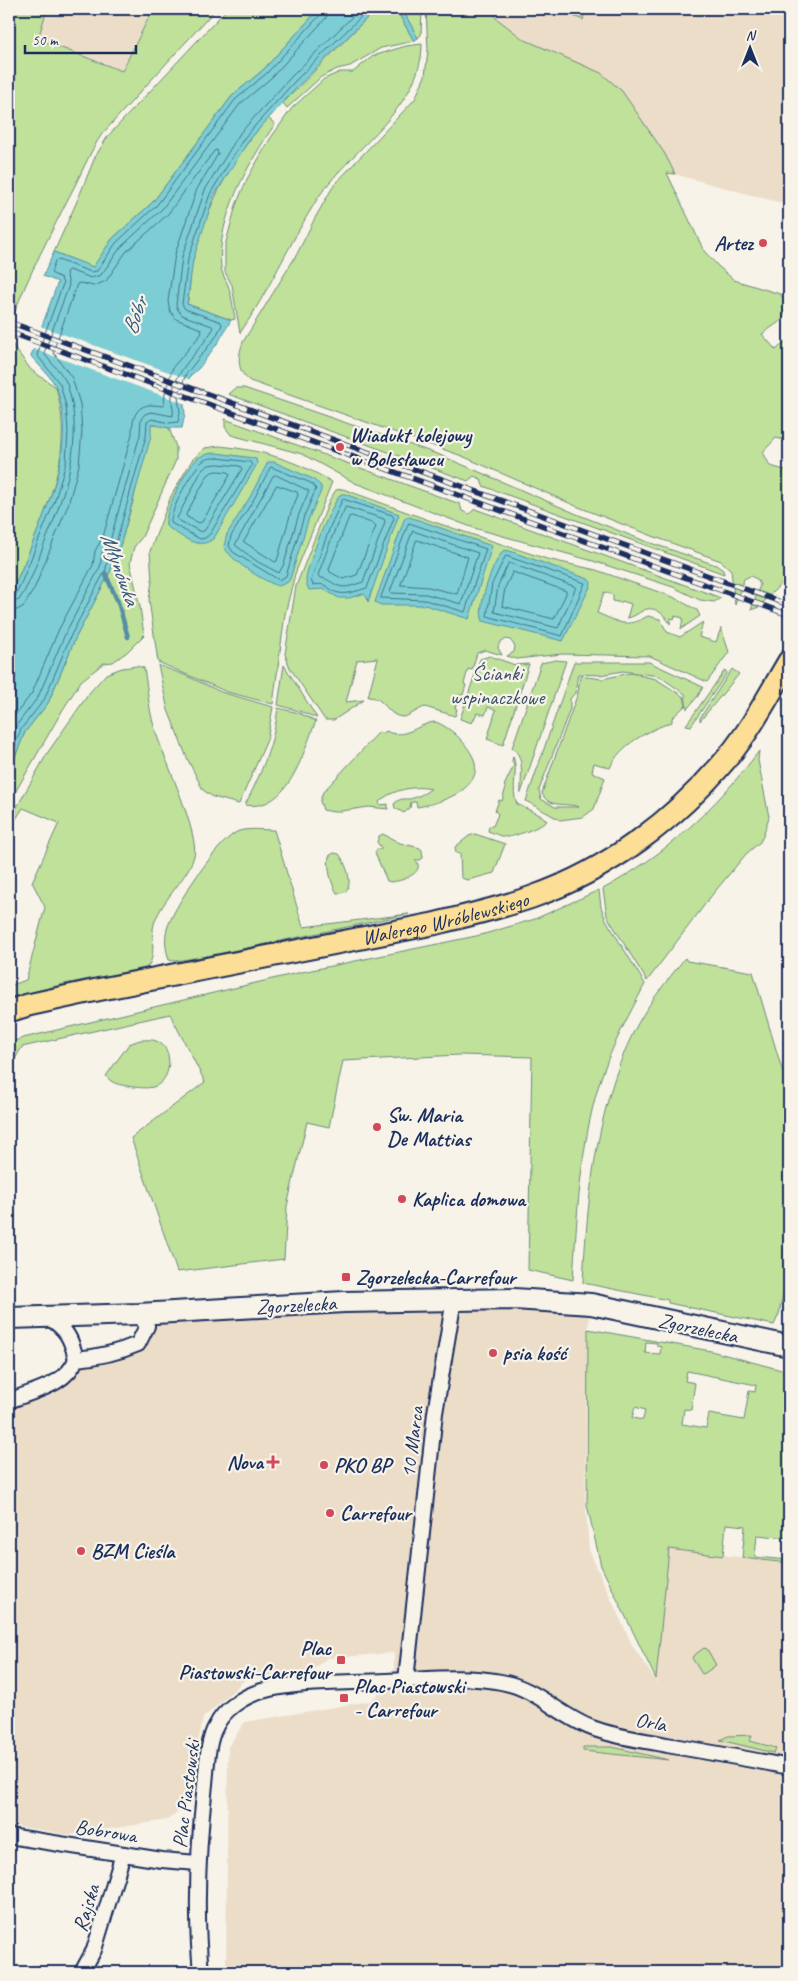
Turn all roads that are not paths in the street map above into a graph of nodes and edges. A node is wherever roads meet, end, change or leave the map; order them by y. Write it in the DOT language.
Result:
graph roads {
  1 [pos="789,661"];
  2 [pos="18,1008"];
  3 [pos="454,1299"];
  4 [pos="139,1314"];
  5 [pos="48,1317"];
  6 [pos="9,1318"];
  7 [pos="789,1346"];
  8 [pos="76,1358"];
  9 [pos="9,1401"];
  10 [pos="406,1680"];
  11 [pos="516,1685"];
  12 [pos="789,1768"];
  13 [pos="9,1836"];
  14 [pos="123,1854"];
  15 [pos="198,1862"];
  16 [pos="82,1972"];
  17 [pos="201,1972"];
  1 -- 2 [label="main road, Walerego Wróblewskiego"];
  3 -- 4 [label="street, Zgorzelecka"];
  3 -- 7 [label="street, Zgorzelecka"];
  3 -- 10 [label="street, 10 Marca"];
  4 -- 5 [label="street, Zgorzelecka"];
  4 -- 8 [label="street"];
  5 -- 6 [label="street, Zgorzelecka"];
  5 -- 8 [label="street"];
  8 -- 9 [label="street"];
  10 -- 11 [label="street, Plac Piastowski"];
  10 -- 15 [label="street, Plac Piastowski"];
  11 -- 12 [label="street, Orla"];
  13 -- 14 [label="street, Bobrowa"];
  14 -- 15 [label="street, Bobrowa"];
  14 -- 16 [label="street, Rajska"];
  15 -- 17 [label="street, Plac Piastowski"];
}
